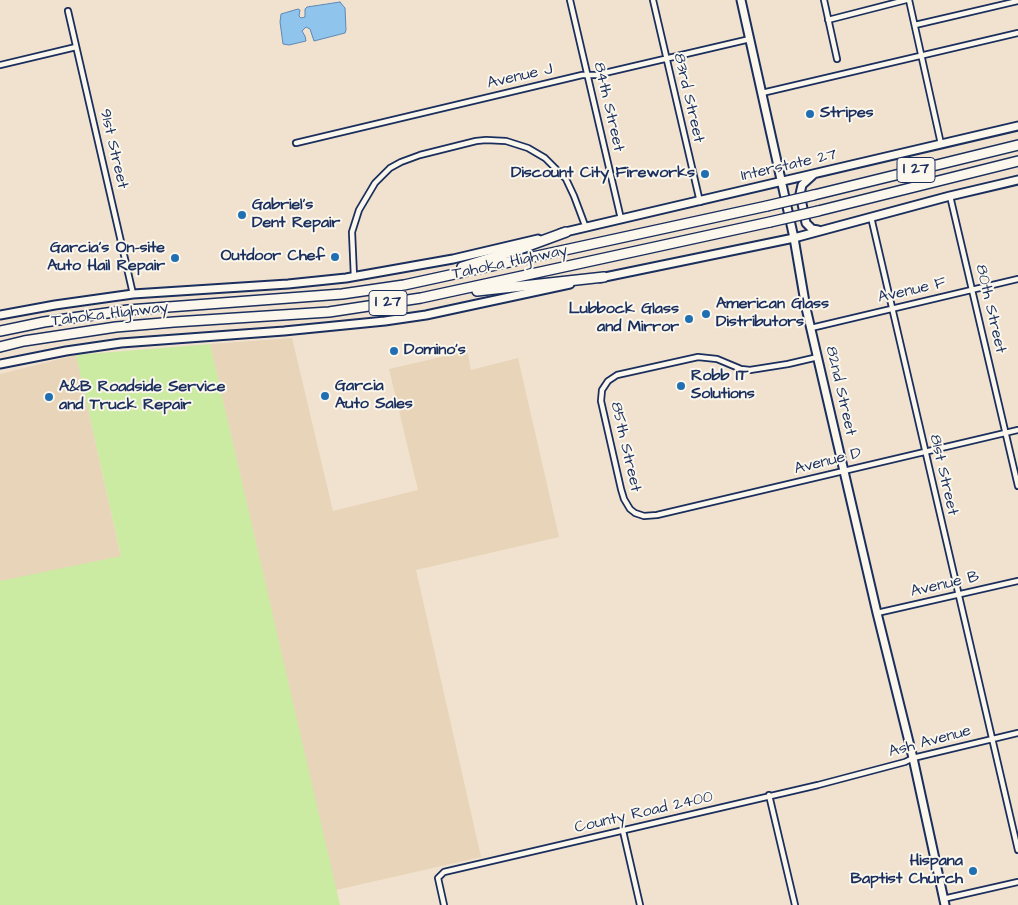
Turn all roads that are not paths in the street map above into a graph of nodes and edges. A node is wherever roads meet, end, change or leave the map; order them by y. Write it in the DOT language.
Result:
graph roads {
  1 [pos="570,0"];
  2 [pos="653,0"];
  3 [pos="741,0"];
  4 [pos="824,0"];
  5 [pos="908,0"];
  6 [pos="1018,1"];
  7 [pos="1007,2"];
  8 [pos="68,11"];
  9 [pos="828,20"];
  10 [pos="915,25"];
  11 [pos="1018,33"];
  12 [pos="750,39"];
  13 [pos="76,47"];
  14 [pos="922,56"];
  15 [pos="666,59"];
  16 [pos="837,59"];
  17 [pos="0,64"];
  18 [pos="588,75"];
  19 [pos="762,93"];
  20 [pos="1018,126"];
  21 [pos="296,143"];
  22 [pos="941,144"];
  23 [pos="1018,145"];
  24 [pos="1018,161"];
  25 [pos="813,174"];
  26 [pos="1018,180"];
  27 [pos="781,182"];
  28 [pos="950,196"];
  29 [pos="700,202"];
  30 [pos="871,217"];
  31 [pos="621,219"];
  32 [pos="586,228"];
  33 [pos="822,230"];
  34 [pos="566,232"];
  35 [pos="794,238"];
  36 [pos="354,277"];
  37 [pos="604,277"];
  38 [pos="1018,279"];
  39 [pos="424,280"];
  40 [pos="972,290"];
  41 [pos="132,294"];
  42 [pos="429,296"];
  43 [pos="892,309"];
  44 [pos="0,315"];
  45 [pos="811,328"];
  46 [pos="0,329"];
  47 [pos="0,348"];
  48 [pos="818,357"];
  49 [pos="0,364"];
  50 [pos="1018,430"];
  51 [pos="1006,433"];
  52 [pos="925,452"];
  53 [pos="844,471"];
  54 [pos="1018,486"];
  55 [pos="644,516"];
  56 [pos="1018,581"];
  57 [pos="958,595"];
  58 [pos="877,613"];
  59 [pos="1018,733"];
  60 [pos="991,739"];
  61 [pos="913,758"];
  62 [pos="850,777"];
  63 [pos="769,795"];
  64 [pos="623,831"];
  65 [pos="1018,850"];
  66 [pos="1018,882"];
  67 [pos="944,902"];
  68 [pos="444,905"];
  69 [pos="640,905"];
  70 [pos="794,905"];
  1 -- 18 [label="street, 84th Street"];
  2 -- 15 [label="street, 83rd Street"];
  3 -- 12 [label="main road, 82nd Street"];
  4 -- 9 [label="street"];
  5 -- 9 [label="street"];
  5 -- 10 [label="street"];
  6 -- 7 [label="street"];
  7 -- 10 [label="street"];
  8 -- 13 [label="street, 91st Street"];
  9 -- 16 [label="street"];
  10 -- 14 [label="street"];
  11 -- 14 [label="street"];
  12 -- 15 [label="street, Avenue J"];
  12 -- 19 [label="main road, 82nd Street"];
  13 -- 17 [label="street"];
  13 -- 41 [label="street, 91st Street"];
  14 -- 19 [label="street"];
  14 -- 22 [label="street"];
  15 -- 18 [label="street, Avenue J"];
  15 -- 29 [label="street, 83rd Street"];
  18 -- 21 [label="street, Avenue J"];
  18 -- 31 [label="street, 84th Street"];
  19 -- 27 [label="main road, 82nd Street"];
  20 -- 22 [label="main road, Interstate 27"];
  22 -- 25 [label="main road, Interstate 27"];
  23 -- 39 [label="highway, Tahoka Highway / I 27, bridge"];
  24 -- 42 [label="highway, Tahoka Highway / I 27, bridge"];
  25 -- 27 [label="main road, Interstate 27"];
  25 -- 33 [label="main road"];
  26 -- 28 [label="main road"];
  27 -- 29 [label="main road, Interstate 27"];
  27 -- 35 [label="main road, 82nd Street"];
  28 -- 30 [label="main road"];
  28 -- 40 [label="street, 80th Street"];
  29 -- 31 [label="main road, Interstate 27"];
  30 -- 33 [label="main road"];
  30 -- 43 [label="street, 81st Street"];
  31 -- 32 [label="main road, Interstate 27"];
  32 -- 34 [label="main road, Interstate 27"];
  32 -- 36 [label="street"];
  33 -- 35 [label="main road"];
  34 -- 36 [label="main road, Tahoka Highway"];
  34 -- 39 [label="highway"];
  35 -- 37 [label="main road"];
  35 -- 45 [label="main road, 82nd Street"];
  36 -- 41 [label="main road, Tahoka Highway"];
  37 -- 42 [label="highway"];
  37 -- 49 [label="main road, Tahoka Highway"];
  38 -- 40 [label="street, Avenue F"];
  39 -- 46 [label="highway, Tahoka Highway / I 27"];
  40 -- 43 [label="street, Avenue F"];
  40 -- 51 [label="street, 80th Street"];
  41 -- 44 [label="main road, Tahoka Highway"];
  42 -- 47 [label="highway, Tahoka Highway / I 27"];
  43 -- 45 [label="street, Avenue F"];
  43 -- 52 [label="street, 81st Street"];
  45 -- 48 [label="main road, 82nd Street"];
  48 -- 53 [label="main road, 82nd Street"];
  48 -- 55 [label="street, 85th Street"];
  50 -- 51 [label="street, Avenue D"];
  51 -- 52 [label="street, Avenue D"];
  51 -- 54 [label="street, 80th Street"];
  52 -- 53 [label="street, Avenue D"];
  52 -- 57 [label="street, 81st Street"];
  53 -- 55 [label="street, Avenue D"];
  53 -- 58 [label="main road, 82nd Street"];
  56 -- 57 [label="street, Avenue B"];
  57 -- 58 [label="street, Avenue B"];
  57 -- 60 [label="street, 81st Street"];
  58 -- 61 [label="main road, 82nd Street"];
  59 -- 60 [label="street, Ash Avenue"];
  60 -- 61 [label="street, Ash Avenue"];
  60 -- 65 [label="street, 81st Street"];
  61 -- 62 [label="street, Ash Avenue"];
  61 -- 67 [label="main road, 82nd Street"];
  62 -- 63 [label="street, County Road 2400"];
  63 -- 64 [label="street, County Road 2400"];
  63 -- 70 [label="street"];
  64 -- 68 [label="street, County Road 2400"];
  64 -- 69 [label="street"];
  66 -- 67 [label="street"];
}
